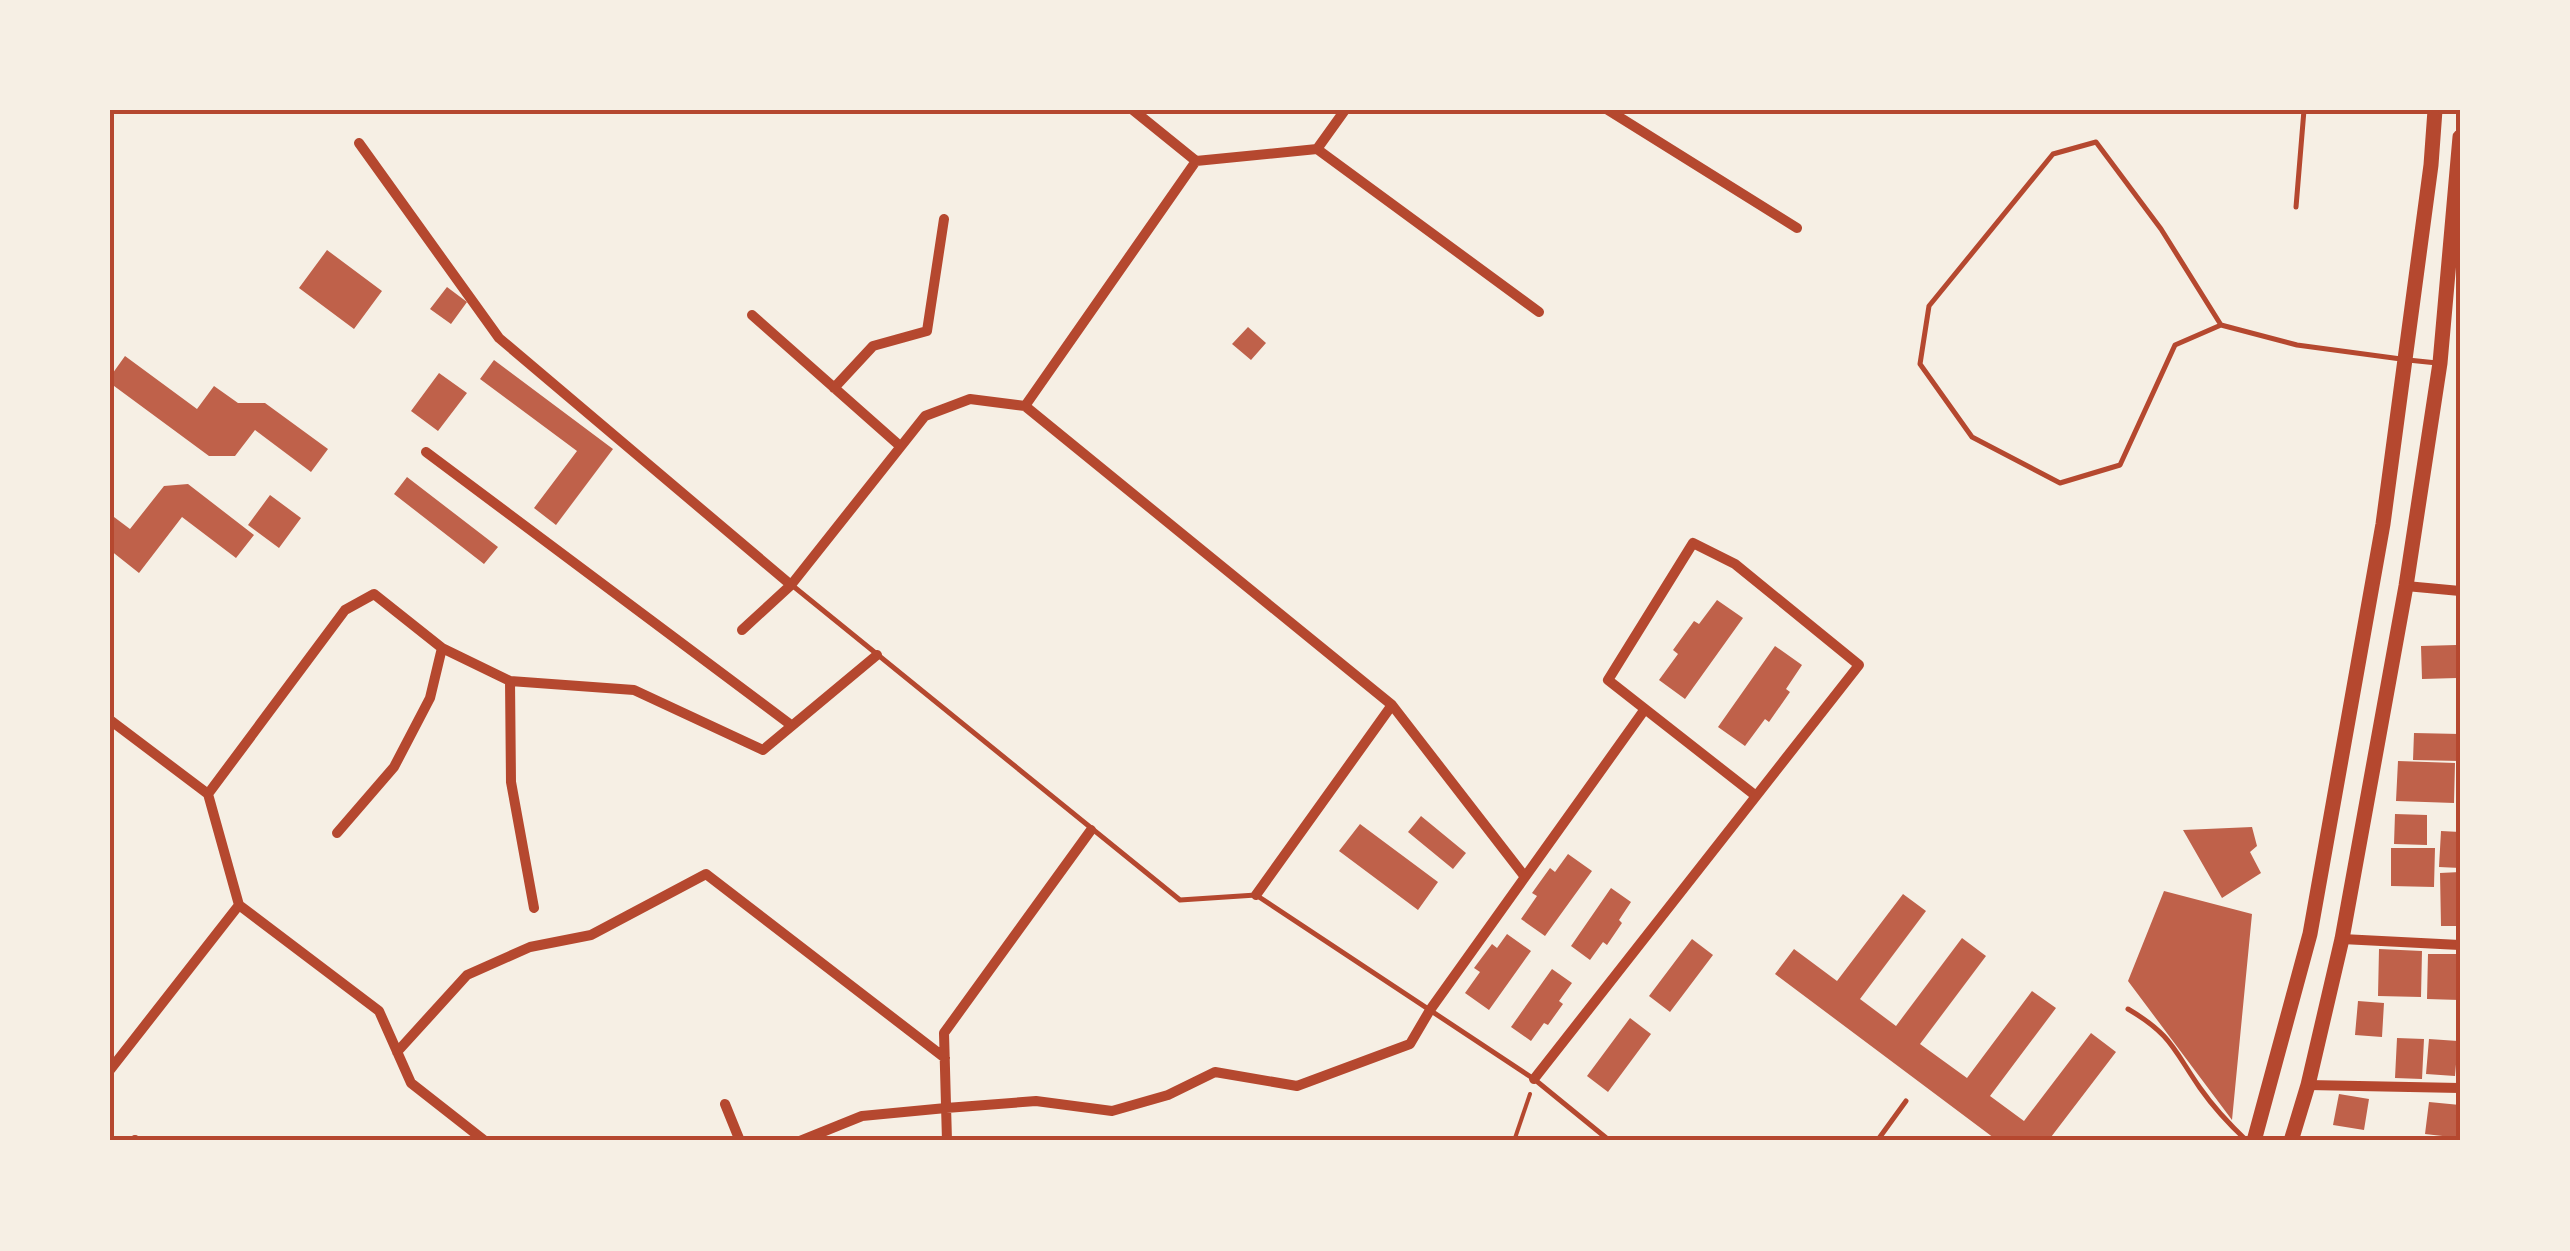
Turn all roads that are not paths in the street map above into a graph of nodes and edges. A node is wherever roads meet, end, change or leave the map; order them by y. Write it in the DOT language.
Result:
graph roads {
  1 [pos="1134,110"];
  2 [pos="1345,110"];
  3 [pos="1608,110"];
  4 [pos="2304,110"];
  5 [pos="2434,110"];
  6 [pos="2460,137"];
  7 [pos="359,142"];
  8 [pos="1316,149"];
  9 [pos="1196,161"];
  10 [pos="2459,162"];
  11 [pos="2296,207"];
  12 [pos="944,219"];
  13 [pos="1797,228"];
  14 [pos="2453,281"];
  15 [pos="1538,312"];
  16 [pos="752,315"];
  17 [pos="2220,325"];
  18 [pos="2396,359"];
  19 [pos="2440,363"];
  20 [pos="834,388"];
  21 [pos="1025,406"];
  22 [pos="900,446"];
  23 [pos="426,452"];
  24 [pos="790,585"];
  25 [pos="2406,586"];
  26 [pos="2460,591"];
  27 [pos="742,630"];
  28 [pos="442,648"];
  29 [pos="877,655"];
  30 [pos="510,681"];
  31 [pos="1392,706"];
  32 [pos="1645,709"];
  33 [pos="110,720"];
  34 [pos="790,725"];
  35 [pos="208,794"];
  36 [pos="1756,796"];
  37 [pos="1091,830"];
  38 [pos="337,834"];
  39 [pos="1525,876"];
  40 [pos="1256,895"];
  41 [pos="239,905"];
  42 [pos="534,908"];
  43 [pos="2342,939"];
  44 [pos="2460,944"];
  45 [pos="2128,1009"];
  46 [pos="1430,1010"];
  47 [pos="397,1052"];
  48 [pos="945,1058"];
  49 [pos="110,1070"];
  50 [pos="1534,1080"];
  51 [pos="2308,1085"];
  52 [pos="2460,1088"];
  53 [pos="1906,1101"];
  54 [pos="724,1104"];
  55 [pos="946,1108"];
  56 [pos="1599,1138"];
  57 [pos="484,1141"];
  58 [pos="740,1141"];
  59 [pos="800,1141"];
  60 [pos="948,1141"];
  61 [pos="1610,1141"];
  62 [pos="1878,1141"];
  63 [pos="2250,1141"];
  64 [pos="2291,1141"];
  1 -- 9 [label="street"];
  2 -- 8 [label="street"];
  3 -- 13 [label="street"];
  4 -- 11 [label="lane"];
  5 -- 18 [label="main road"];
  6 -- 10 [label="main road"];
  7 -- 24 [label="street"];
  8 -- 9 [label="street"];
  8 -- 15 [label="street"];
  9 -- 21 [label="street"];
  10 -- 14 [label="main road"];
  12 -- 20 [label="street"];
  14 -- 19 [label="main road"];
  16 -- 20 [label="street"];
  17 -- 17 [label="lane"];
  17 -- 18 [label="lane"];
  18 -- 19 [label="lane"];
  18 -- 63 [label="main road"];
  19 -- 25 [label="main road"];
  20 -- 22 [label="street"];
  21 -- 22 [label="street"];
  21 -- 31 [label="street"];
  22 -- 24 [label="street"];
  23 -- 34 [label="street"];
  24 -- 27 [label="street"];
  24 -- 29 [label="lane"];
  25 -- 26 [label="street"];
  25 -- 43 [label="main road"];
  28 -- 30 [label="street"];
  28 -- 35 [label="street"];
  28 -- 38 [label="street"];
  29 -- 34 [label="street"];
  29 -- 37 [label="lane"];
  30 -- 34 [label="street"];
  30 -- 42 [label="street"];
  31 -- 39 [label="street"];
  31 -- 40 [label="street"];
  32 -- 36 [label="street"];
  32 -- 36 [label="street"];
  32 -- 39 [label="street"];
  33 -- 35 [label="street"];
  35 -- 41 [label="street"];
  36 -- 50 [label="street"];
  37 -- 40 [label="lane"];
  37 -- 48 [label="street"];
  39 -- 46 [label="street"];
  40 -- 46 [label="lane"];
  41 -- 47 [label="street"];
  41 -- 49 [label="street"];
  43 -- 44 [label="street"];
  43 -- 51 [label="main road"];
  45 -- 63 [label="lane"];
  46 -- 50 [label="lane"];
  46 -- 55 [label="street"];
  47 -- 48 [label="street"];
  47 -- 57 [label="street"];
  48 -- 55 [label="street"];
  50 -- 56 [label="lane"];
  51 -- 52 [label="street"];
  51 -- 64 [label="main road"];
  53 -- 62 [label="lane"];
  54 -- 58 [label="street"];
  55 -- 59 [label="street"];
  55 -- 60 [label="street"];
  56 -- 61 [label="lane"];
}
